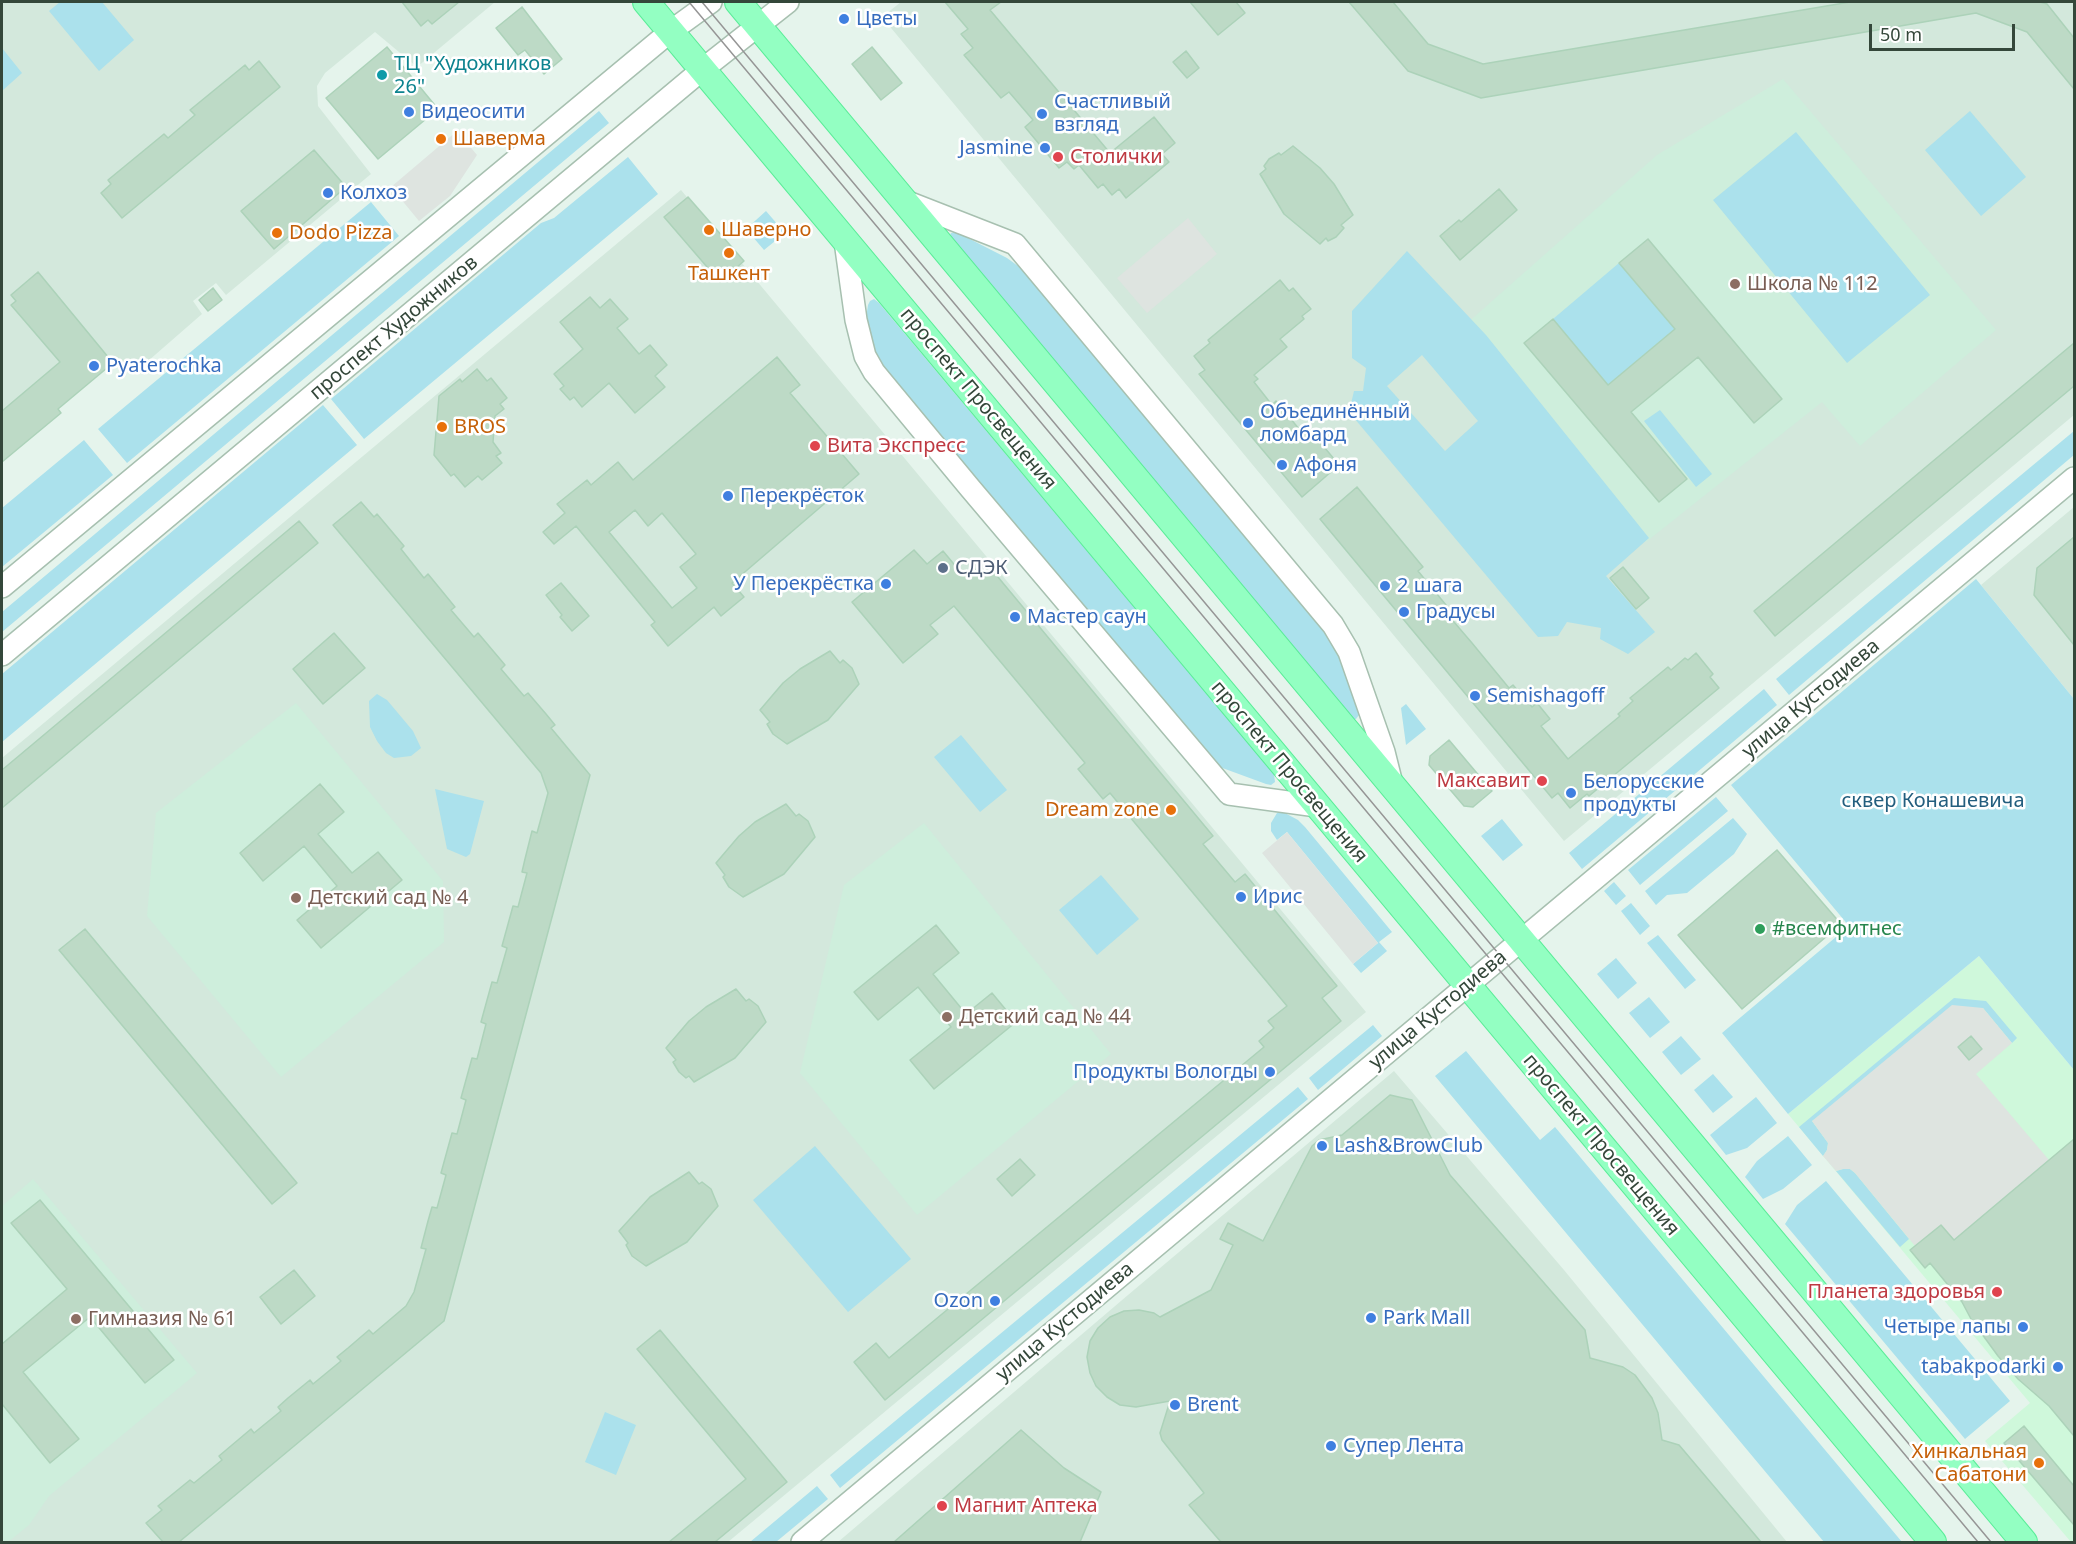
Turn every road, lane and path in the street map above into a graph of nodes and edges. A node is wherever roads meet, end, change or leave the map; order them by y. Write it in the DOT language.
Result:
graph roads {
  1 [pos="646,2"];
  2 [pos="711,2"];
  3 [pos="738,2"];
  4 [pos="788,2"];
  5 [pos="759,26"];
  6 [pos="671,31"];
  7 [pos="704,69"];
  8 [pos="905,201"];
  9 [pos="845,241"];
  10 [pos="2074,478"];
  11 [pos="2,587"];
  12 [pos="2,655"];
  13 [pos="1392,784"];
  14 [pos="1317,806"];
  15 [pos="1522,940"];
  16 [pos="1468,985"];
  17 [pos="802,1542"];
  18 [pos="1933,1542"];
  19 [pos="2024,1542"];
  1 -- 6 [label="main road, проспект Просвещения"];
  2 -- 6 [label="street"];
  3 -- 5 [label="main road"];
  4 -- 5 [label="street, проспект Художников"];
  5 -- 7 [label="street, проспект Художников"];
  5 -- 8 [label="main road"];
  6 -- 7 [label="main road, проспект Просвещения"];
  6 -- 11 [label="street"];
  7 -- 9 [label="main road, проспект Просвещения"];
  7 -- 12 [label="street, проспект Художников"];
  8 -- 13 [label="main road"];
  8 -- 13 [label="street"];
  9 -- 14 [label="main road, проспект Просвещения"];
  9 -- 14 [label="street"];
  10 -- 15 [label="street, улица Кустодиева"];
  13 -- 15 [label="main road"];
  14 -- 16 [label="main road, проспект Просвещения"];
  15 -- 16 [label="street, улица Кустодиева"];
  15 -- 19 [label="main road"];
  16 -- 17 [label="street, улица Кустодиева"];
  16 -- 18 [label="main road, проспект Просвещения"];
}
